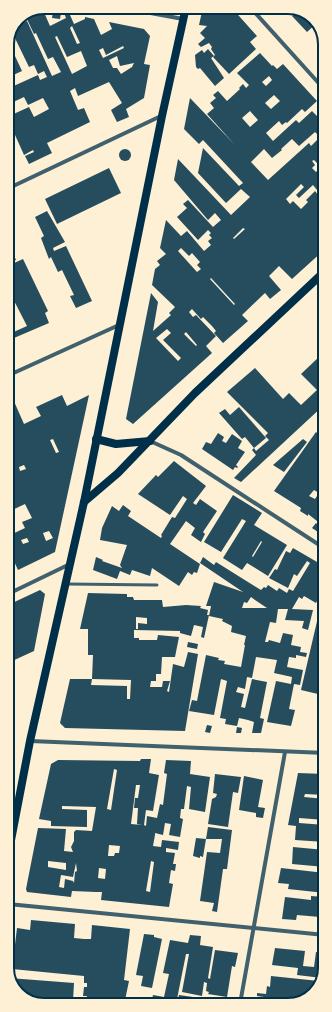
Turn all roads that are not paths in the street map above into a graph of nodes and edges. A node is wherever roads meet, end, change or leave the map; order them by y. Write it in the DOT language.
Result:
graph roads {
  1 [pos="156,14"];
  2 [pos="185,14"];
  3 [pos="256,14"];
  4 [pos="184,19"];
  5 [pos="318,82"];
  6 [pos="162,116"];
  7 [pos="14,186"];
  8 [pos="318,278"];
  9 [pos="119,325"];
  10 [pos="14,373"];
  11 [pos="96,439"];
  12 [pos="150,441"];
  13 [pos="84,502"];
  14 [pos="318,544"];
  15 [pos="70,564"];
  16 [pos="66,584"];
  17 [pos="157,586"];
  18 [pos="14,591"];
  19 [pos="30,741"];
  20 [pos="285,752"];
  21 [pos="318,752"];
  22 [pos="14,825"];
  23 [pos="14,905"];
  24 [pos="254,927"];
  25 [pos="318,934"];
  26 [pos="241,998"];
  1 -- 4 [label="street"];
  2 -- 4 [label="main road"];
  3 -- 5 [label="street"];
  4 -- 6 [label="main road"];
  6 -- 7 [label="street"];
  6 -- 9 [label="main road"];
  8 -- 12 [label="main road"];
  9 -- 10 [label="street"];
  9 -- 11 [label="main road"];
  11 -- 12 [label="main road"];
  11 -- 13 [label="main road"];
  12 -- 13 [label="main road"];
  12 -- 14 [label="street"];
  13 -- 15 [label="main road"];
  15 -- 16 [label="main road"];
  15 -- 18 [label="street"];
  16 -- 17 [label="lane"];
  16 -- 19 [label="main road"];
  19 -- 20 [label="street"];
  19 -- 22 [label="main road"];
  20 -- 21 [label="street"];
  20 -- 24 [label="street"];
  23 -- 24 [label="street"];
  24 -- 25 [label="street"];
  24 -- 26 [label="street"];
}
